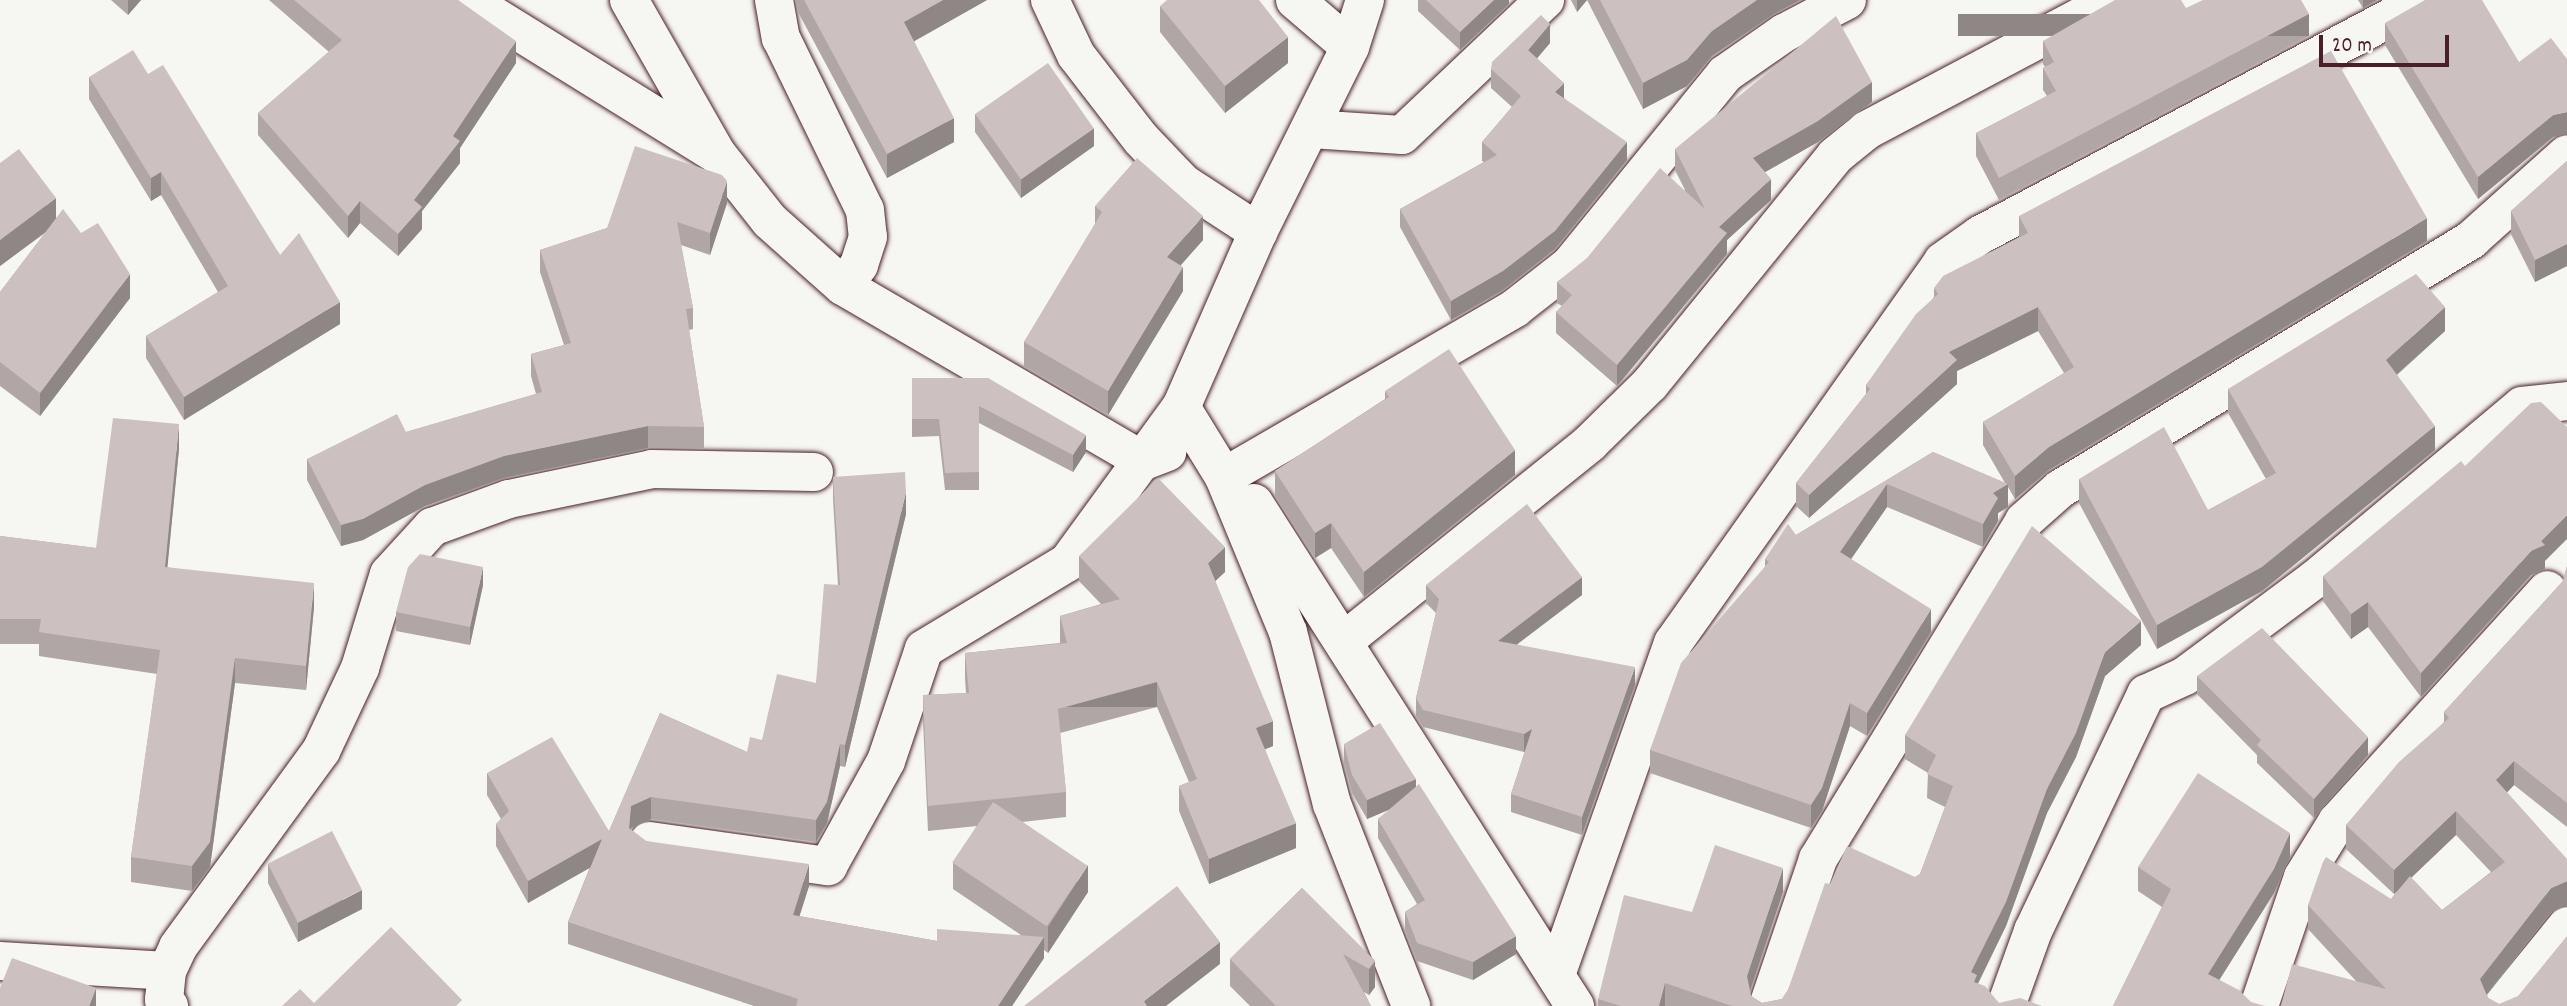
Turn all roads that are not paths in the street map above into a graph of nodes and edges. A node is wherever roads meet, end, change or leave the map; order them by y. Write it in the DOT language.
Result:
graph roads {
  1 [pos="468,0"];
  2 [pos="629,0"];
  3 [pos="774,0"];
  4 [pos="1050,0"];
  5 [pos="1295,0"];
  6 [pos="1365,0"];
  7 [pos="1545,0"];
  8 [pos="1847,0"];
  9 [pos="2113,0"];
  10 [pos="2424,0"];
  11 [pos="1350,47"];
  12 [pos="1311,129"];
  13 [pos="717,154"];
  14 [pos="2567,154"];
  15 [pos="1258,232"];
  16 [pos="843,286"];
  17 [pos="2567,401"];
  18 [pos="1181,407"];
  19 [pos="1202,438"];
  20 [pos="1144,460"];
  21 [pos="814,472"];
  22 [pos="1229,475"];
  23 [pos="2547,590"];
  24 [pos="1345,641"];
  25 [pos="649,841"];
  26 [pos="2567,926"];
  27 [pos="0,961"];
  28 [pos="168,988"];
  29 [pos="1566,991"];
  30 [pos="1410,1006"];
  31 [pos="1768,1006"];
  32 [pos="2006,1006"];
  33 [pos="2259,1006"];
  34 [pos="2502,1006"];
  1 -- 13 [label="street"];
  2 -- 13 [label="street"];
  3 -- 16 [label="street"];
  4 -- 15 [label="street"];
  5 -- 11 [label="street"];
  6 -- 11 [label="street"];
  7 -- 12 [label="street"];
  8 -- 22 [label="street"];
  9 -- 24 [label="street"];
  10 -- 29 [label="street"];
  11 -- 12 [label="street"];
  12 -- 15 [label="street"];
  13 -- 16 [label="street"];
  14 -- 31 [label="street"];
  15 -- 18 [label="street"];
  16 -- 20 [label="street"];
  17 -- 32 [label="street"];
  18 -- 19 [label="street"];
  18 -- 20 [label="street"];
  19 -- 20 [label="street"];
  19 -- 22 [label="street"];
  20 -- 25 [label="street"];
  21 -- 28 [label="street"];
  22 -- 24 [label="street"];
  22 -- 30 [label="street"];
  23 -- 33 [label="street"];
  24 -- 29 [label="street"];
  26 -- 34 [label="street"];
  27 -- 28 [label="street"];
}
